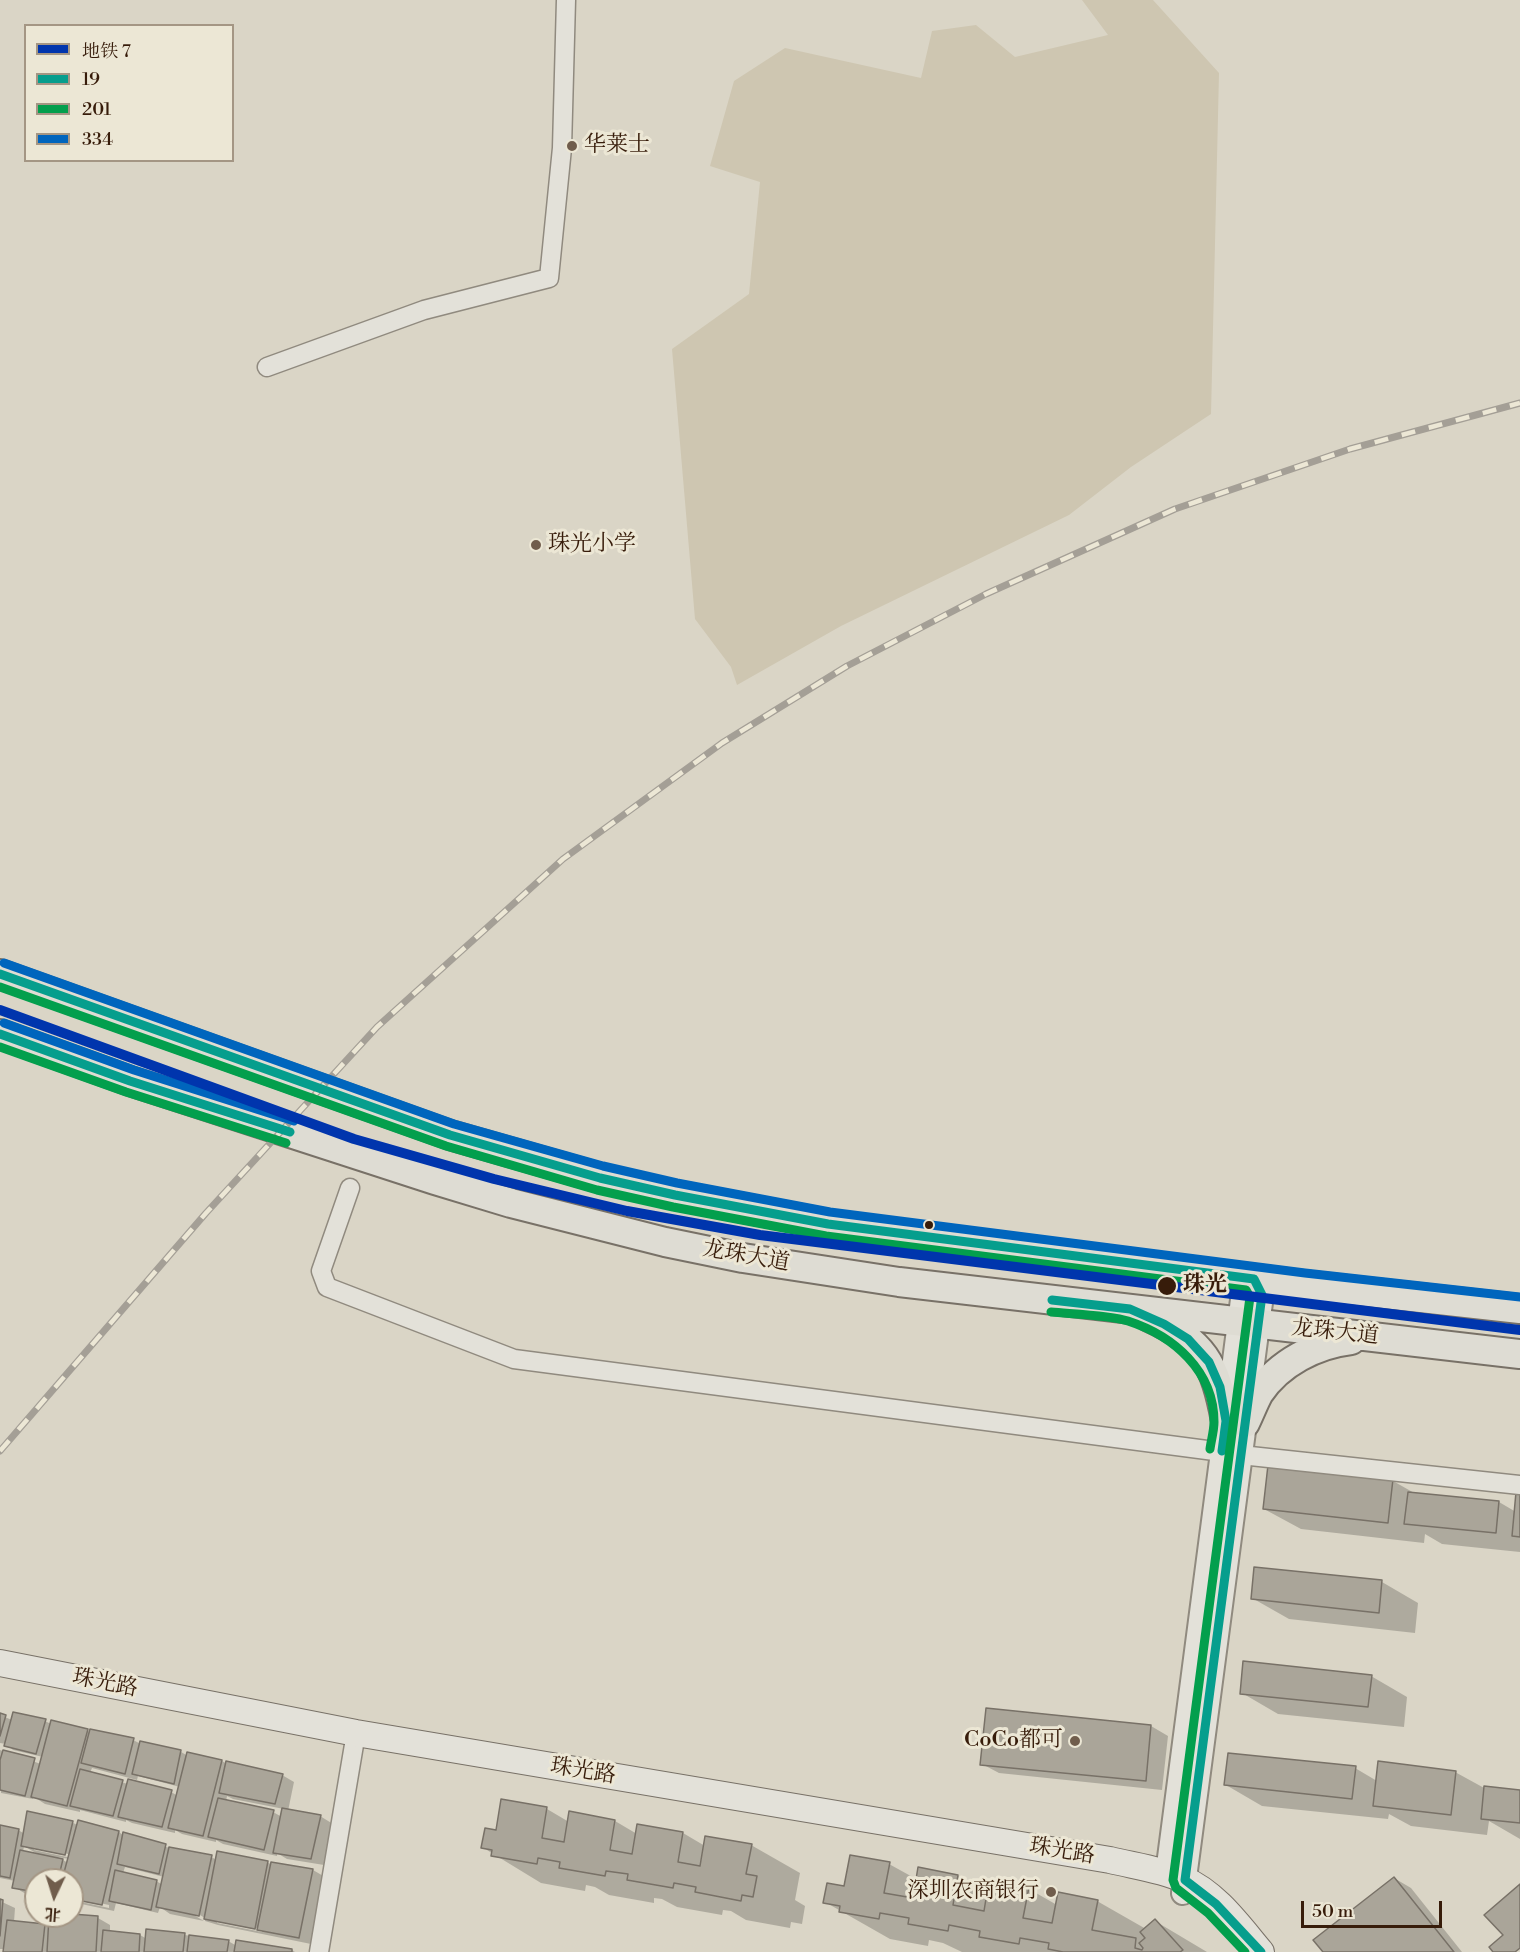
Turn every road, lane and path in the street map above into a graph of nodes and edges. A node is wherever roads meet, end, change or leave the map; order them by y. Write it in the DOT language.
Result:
graph roads {
  1 [pos="566,0"];
  2 [pos="267,367"];
  3 [pos="0,962"];
  4 [pos="0,974"];
  5 [pos="34,986"];
  6 [pos="0,1034"];
  7 [pos="351,1188"];
  8 [pos="1254,1279"];
  9 [pos="1130,1309"];
  10 [pos="1520,1309"];
  11 [pos="1249,1323"];
  12 [pos="1376,1337"];
  13 [pos="1520,1354"];
  14 [pos="1235,1422"];
  15 [pos="1231,1454"];
  16 [pos="1520,1485"];
  17 [pos="0,1663"];
  18 [pos="356,1733"];
  19 [pos="1179,1882"];
  20 [pos="319,1952"];
  21 [pos="1241,1952"];
  22 [pos="1261,1952"];
  1 -- 2 [label="street"];
  3 -- 5 [label="main road"];
  4 -- 5 [label="main road, 龙珠大道"];
  5 -- 8 [label="main road, 龙珠大道"];
  6 -- 9 [label="main road, 龙珠大道"];
  7 -- 15 [label="street"];
  8 -- 10 [label="main road, 龙珠大道"];
  8 -- 11 [label="street"];
  9 -- 11 [label="main road, 龙珠大道"];
  9 -- 14 [label="main road"];
  11 -- 12 [label="main road, 龙珠大道"];
  11 -- 14 [label="street"];
  12 -- 13 [label="main road, 龙珠大道"];
  12 -- 14 [label="main road"];
  14 -- 15 [label="street"];
  15 -- 16 [label="street"];
  15 -- 19 [label="street"];
  17 -- 18 [label="main road, 珠光路"];
  18 -- 19 [label="main road, 珠光路"];
  18 -- 20 [label="street"];
  19 -- 21 [label="main road, 珠光路"];
  19 -- 22 [label="main road, 珠光路"];
}
